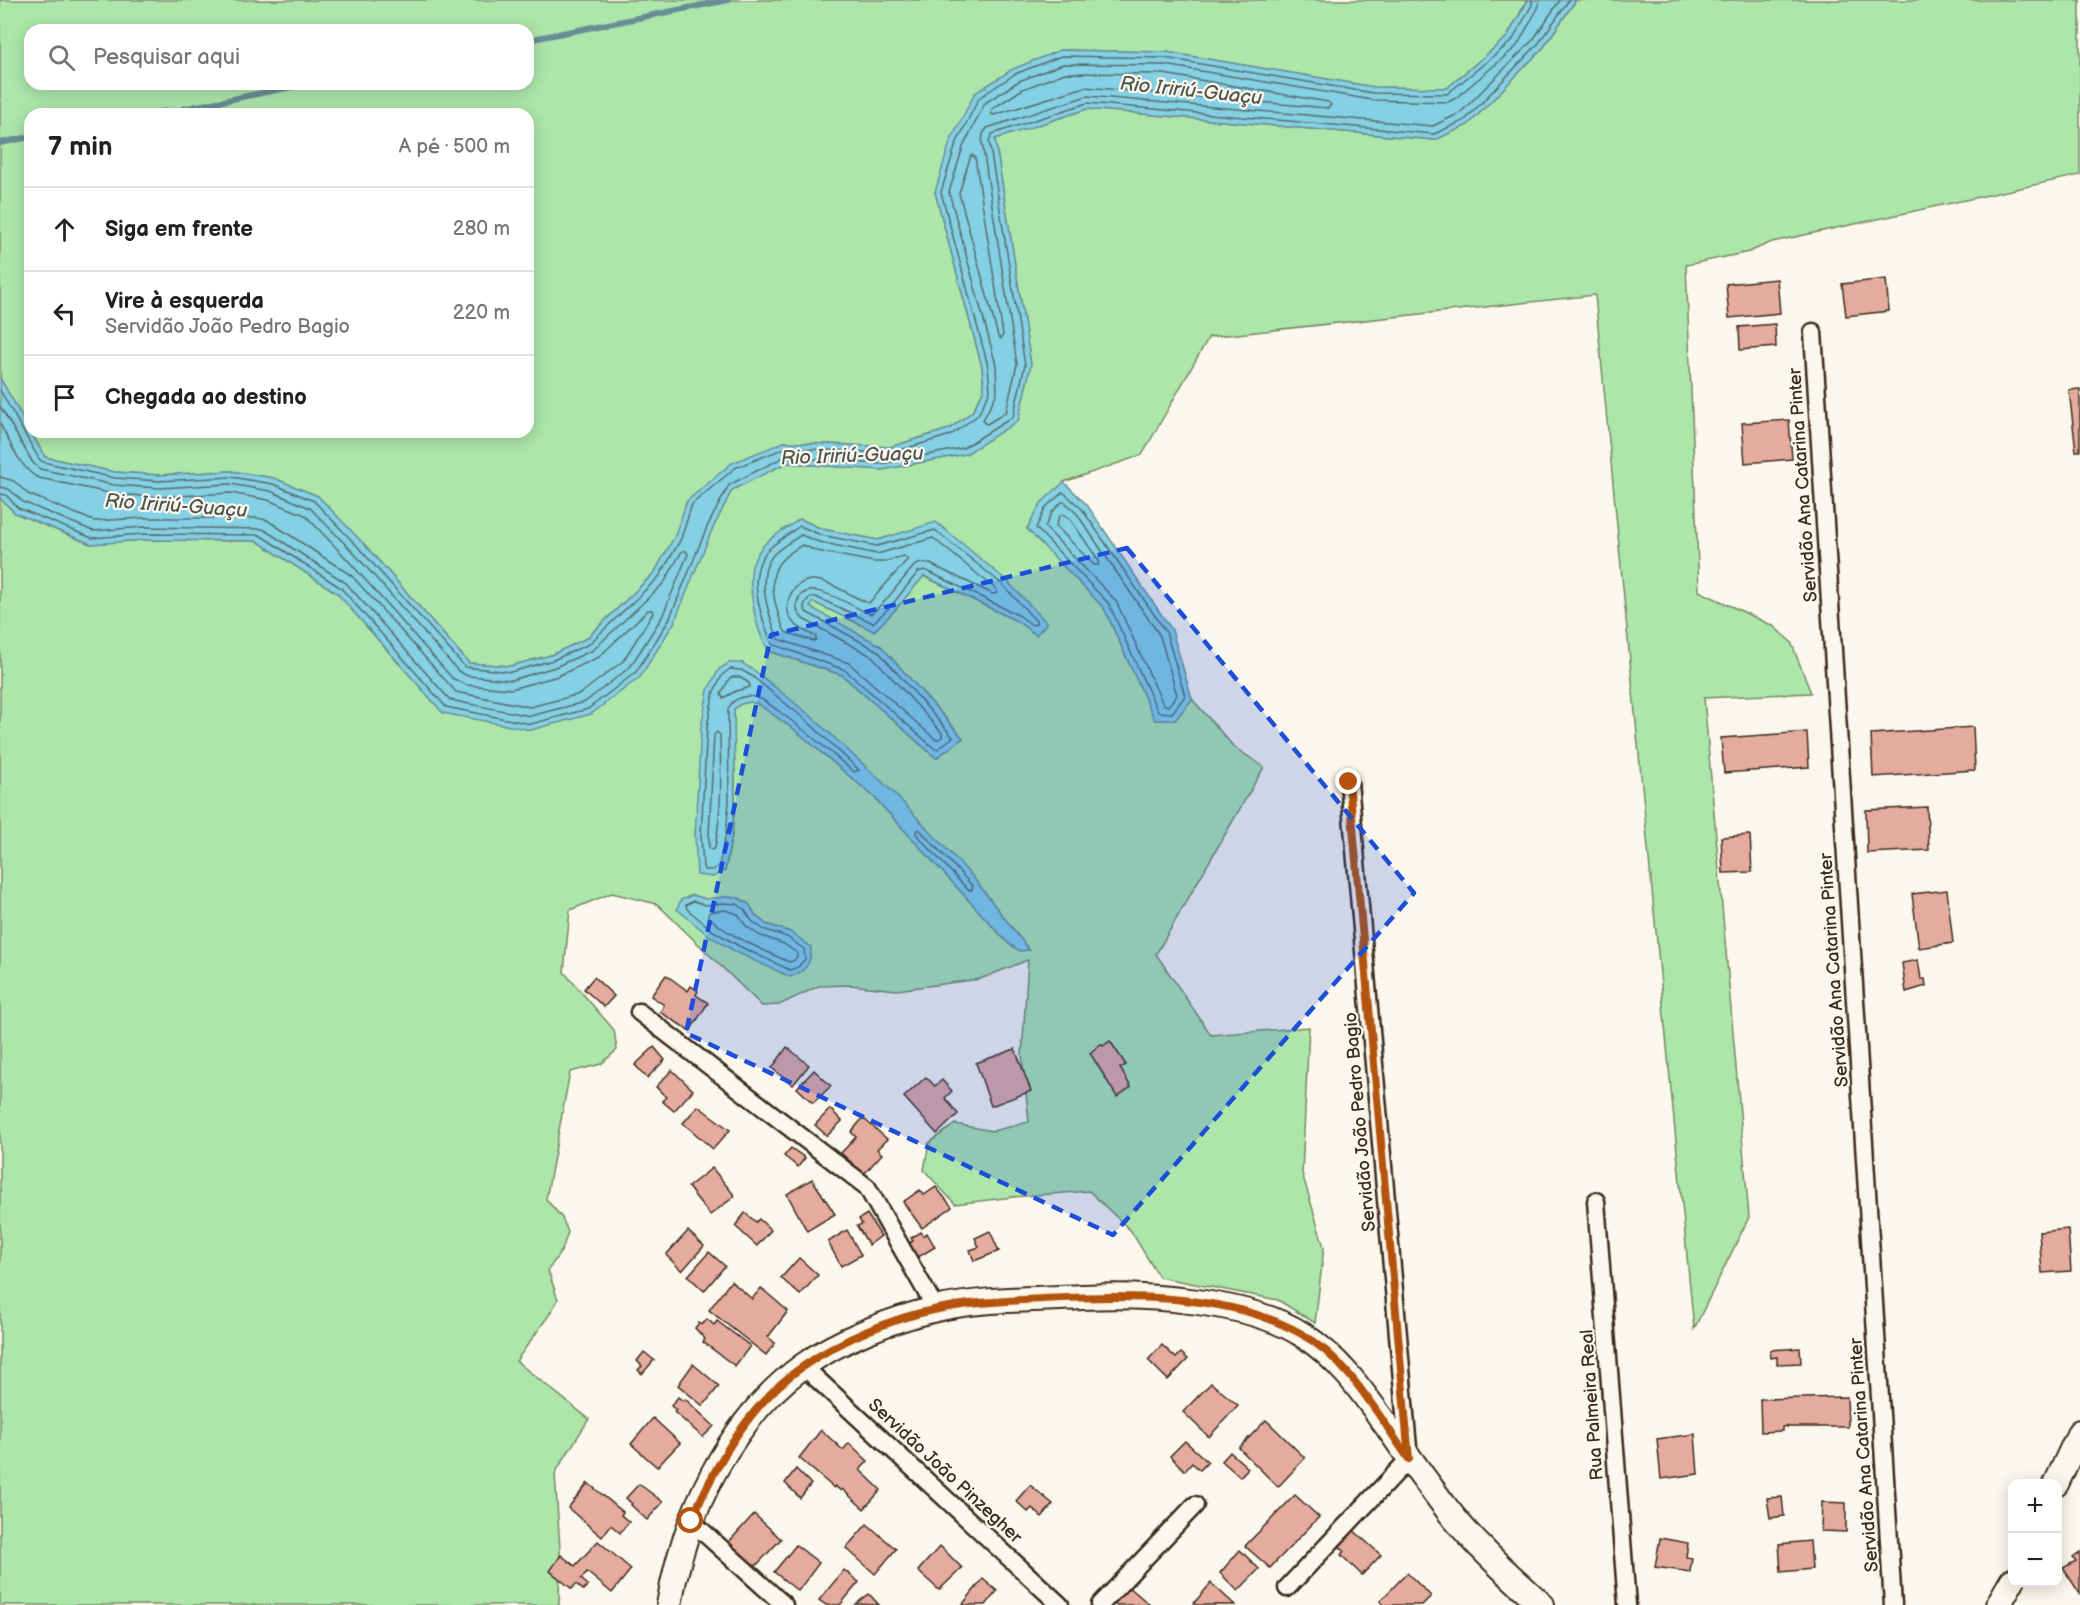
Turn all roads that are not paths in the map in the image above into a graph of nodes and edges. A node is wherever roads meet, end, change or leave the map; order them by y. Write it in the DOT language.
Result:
graph roads {
  1 [pos="1813,332"];
  2 [pos="1349,782"];
  3 [pos="639,1012"];
  4 [pos="1596,1201"];
  5 [pos="936,1309"];
  6 [pos="803,1366"];
  7 [pos="2080,1432"];
  8 [pos="1409,1459"];
  9 [pos="2058,1479"];
  10 [pos="1194,1505"];
  11 [pos="691,1521"];
  12 [pos="2009,1587"];
  13 [pos="1287,1588"];
  14 [pos="669,1605"];
  15 [pos="784,1605"];
  16 [pos="1060,1605"];
  17 [pos="1100,1605"];
  18 [pos="1542,1605"];
  19 [pos="1627,1605"];
  20 [pos="1893,1605"];
  21 [pos="1998,1605"];
  1 -- 20 [label="street, Servidão Ana Catarina Pinter"];
  2 -- 8 [label="street, Servidão João Pedro Bagio"];
  3 -- 5 [label="street"];
  4 -- 19 [label="street, Rua Palmeira Real"];
  5 -- 6 [label="street"];
  5 -- 8 [label="street"];
  6 -- 11 [label="street"];
  6 -- 16 [label="street, Servidão João Pinzegher"];
  7 -- 9 [label="street"];
  8 -- 13 [label="street"];
  8 -- 18 [label="street"];
  10 -- 17 [label="street"];
  11 -- 14 [label="street"];
  11 -- 15 [label="street"];
  12 -- 21 [label="street"];
}
